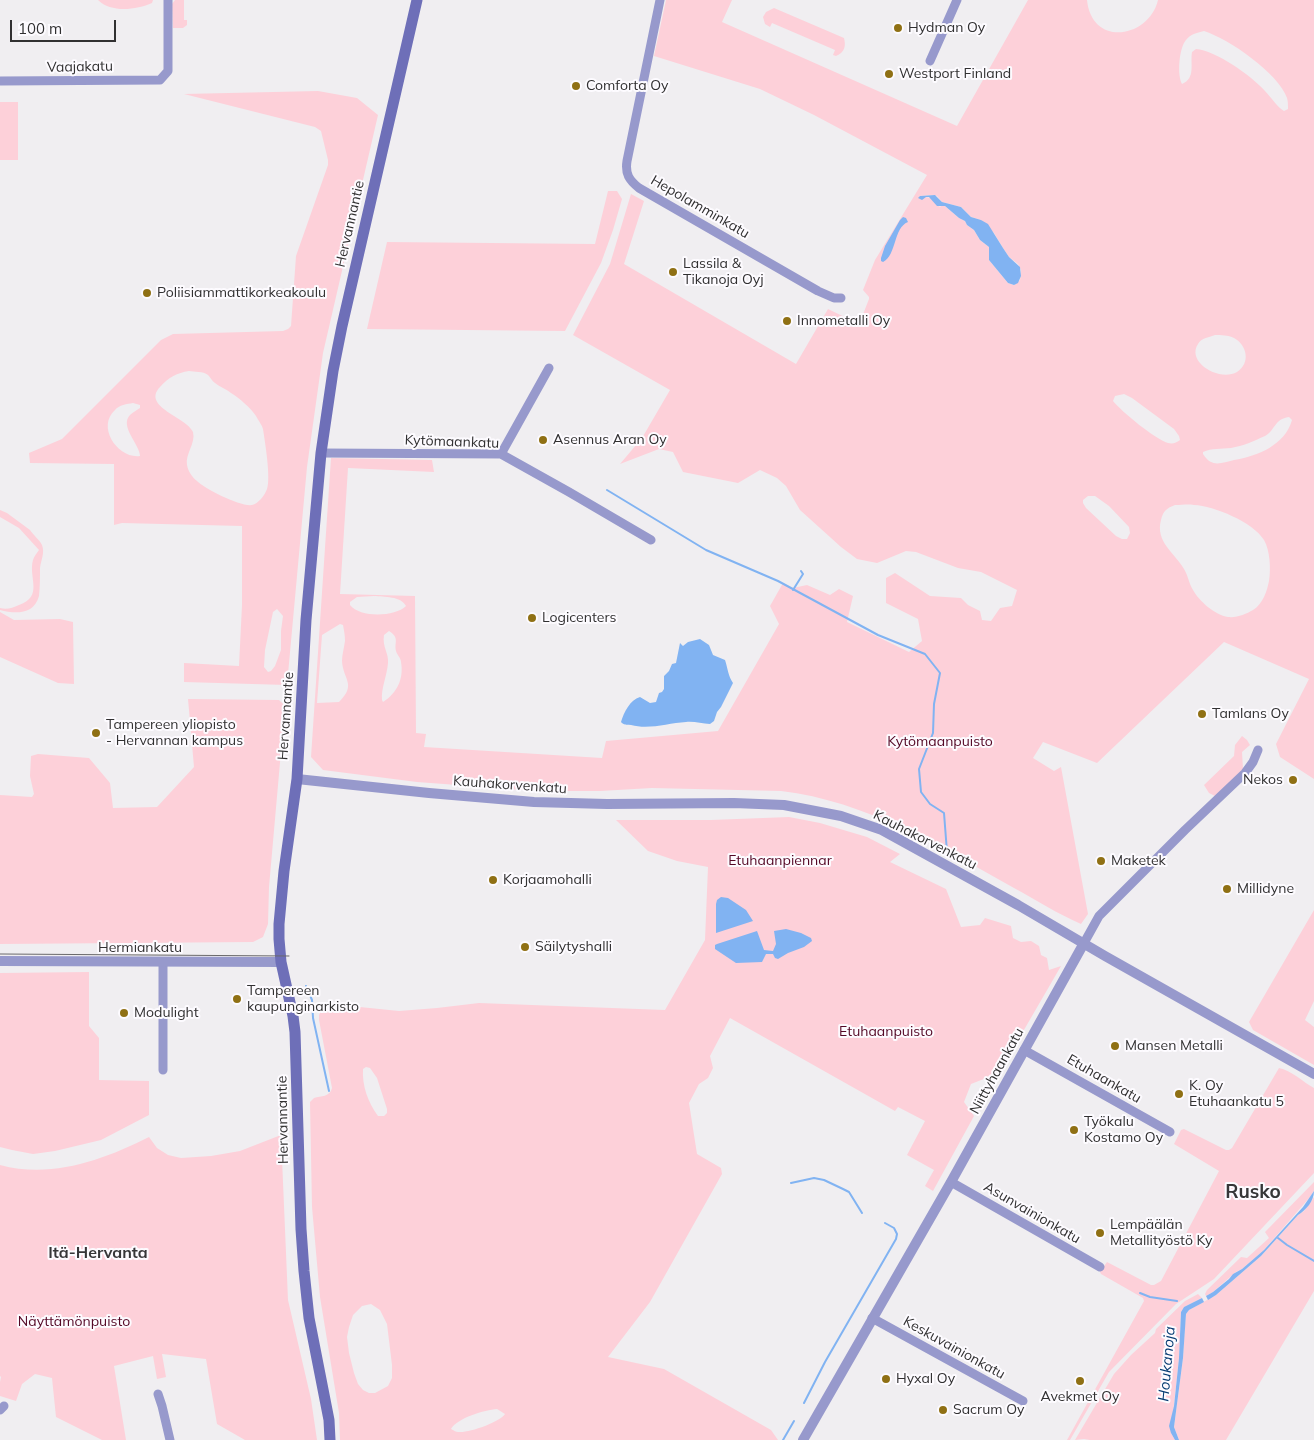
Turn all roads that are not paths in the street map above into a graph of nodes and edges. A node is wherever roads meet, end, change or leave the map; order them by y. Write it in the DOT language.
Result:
graph roads {
  1 [pos="168,0"];
  2 [pos="417,0"];
  3 [pos="660,0"];
  4 [pos="957,0"];
  5 [pos="930,61"];
  6 [pos="0,81"];
  7 [pos="841,298"];
  8 [pos="549,368"];
  9 [pos="321,453"];
  10 [pos="501,454"];
  11 [pos="650,540"];
  12 [pos="1258,750"];
  13 [pos="297,779"];
  14 [pos="1084,943"];
  15 [pos="0,961"];
  16 [pos="164,962"];
  17 [pos="281,962"];
  18 [pos="1024,1050"];
  19 [pos="163,1070"];
  20 [pos="1314,1074"];
  21 [pos="1170,1132"];
  22 [pos="951,1182"];
  23 [pos="1100,1267"];
  24 [pos="872,1318"];
  25 [pos="158,1394"];
  26 [pos="1023,1401"];
  27 [pos="170,1440"];
  28 [pos="330,1440"];
  29 [pos="803,1440"];
  1 -- 6 [label="street, Vaajakatu"];
  2 -- 9 [label="main road, Hervannantie"];
  3 -- 7 [label="street, Hepolamminkatu"];
  4 -- 5 [label="street"];
  8 -- 10 [label="street"];
  9 -- 10 [label="street, Kytömaankatu"];
  9 -- 13 [label="main road, Hervannantie"];
  10 -- 11 [label="street, Kytömaankatu"];
  12 -- 14 [label="street, Niittyhaankatu"];
  13 -- 14 [label="street, Kauhakorvenkatu"];
  13 -- 17 [label="main road, Hervannantie"];
  14 -- 18 [label="street, Niittyhaankatu"];
  14 -- 20 [label="street, Kauhakorvenkatu"];
  15 -- 16 [label="street, Hermiankatu"];
  16 -- 17 [label="street, Hermiankatu"];
  16 -- 19 [label="street"];
  17 -- 28 [label="main road, Hervannantie"];
  18 -- 21 [label="street, Etuhaankatu"];
  18 -- 22 [label="street, Niittyhaankatu"];
  22 -- 23 [label="street, Asunvainionkatu"];
  22 -- 24 [label="street, Niittyhaankatu"];
  24 -- 26 [label="street, Keskuvainionkatu"];
  24 -- 29 [label="street, Niittyhaankatu"];
  25 -- 27 [label="street"];
}
